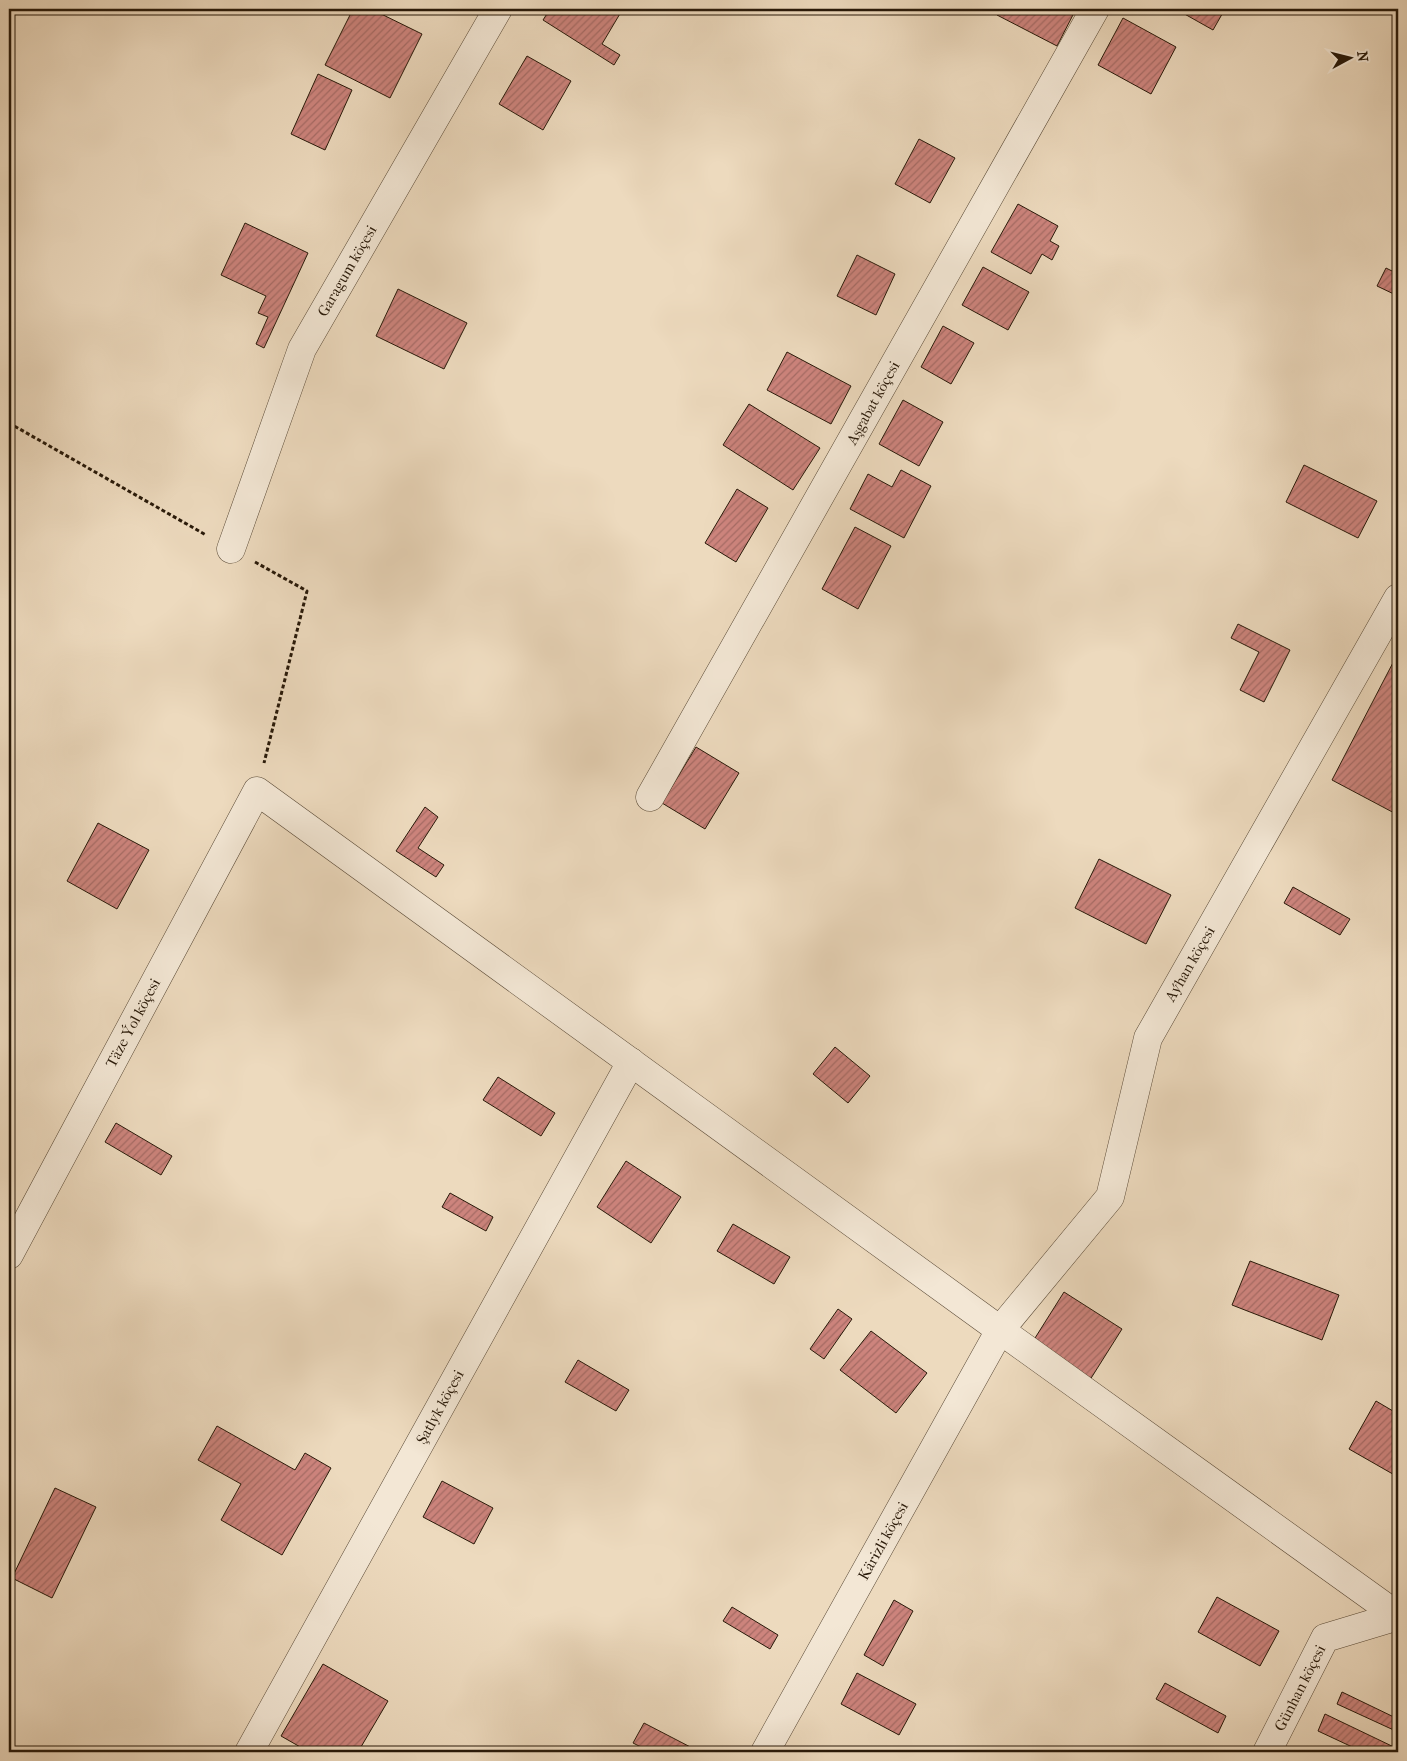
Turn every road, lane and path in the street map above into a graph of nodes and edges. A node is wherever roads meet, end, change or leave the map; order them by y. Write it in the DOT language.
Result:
graph roads {
  1 [pos="498,9"];
  2 [pos="1095,9"];
  3 [pos="9,423"];
  4 [pos="231,549"];
  5 [pos="1398,598"];
  6 [pos="257,791"];
  7 [pos="650,797"];
  8 [pos="631,1062"];
  9 [pos="9,1255"];
  10 [pos="1000,1330"];
  11 [pos="1398,1616"];
  12 [pos="249,1752"];
  13 [pos="765,1752"];
  14 [pos="1267,1752"];
  1 -- 4 [label="street, Garagum köçesi"];
  2 -- 7 [label="street, Aşgabat köçesi"];
  3 -- 4 [label="path"];
  4 -- 6 [label="path"];
  5 -- 10 [label="street, Aýhan köçesi"];
  6 -- 8 [label="street"];
  6 -- 9 [label="street, Täze Ýol köçesi"];
  8 -- 10 [label="street"];
  8 -- 12 [label="street, Şatlyk köçesi"];
  10 -- 11 [label="street"];
  10 -- 13 [label="street, Kärizli köçesi"];
  11 -- 14 [label="street, Günhan köçesi"];
}
